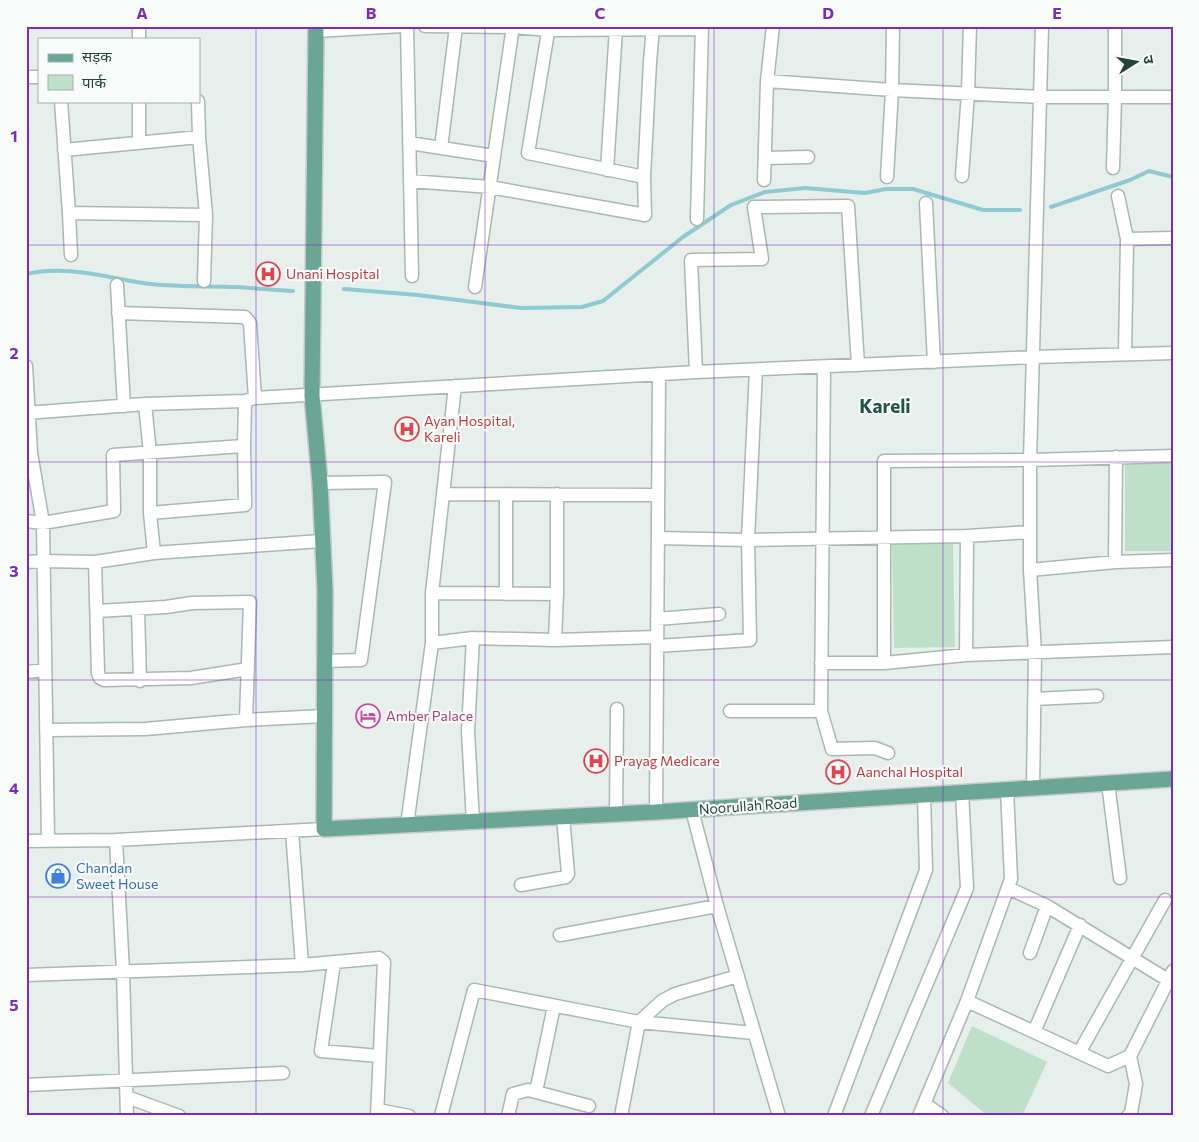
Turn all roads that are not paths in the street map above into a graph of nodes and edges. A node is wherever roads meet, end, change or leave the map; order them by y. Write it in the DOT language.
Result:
graph roads {
  1 [pos="402,26"];
  2 [pos="407,26"];
  3 [pos="425,26"];
  4 [pos="773,26"];
  5 [pos="893,26"];
  6 [pos="970,26"];
  7 [pos="1042,26"];
  8 [pos="1115,26"];
  9 [pos="385,27"];
  10 [pos="456,27"];
  11 [pos="513,27"];
  12 [pos="549,28"];
  13 [pos="616,28"];
  14 [pos="653,28"];
  15 [pos="702,28"];
  16 [pos="316,29"];
  17 [pos="767,80"];
  18 [pos="892,90"];
  19 [pos="968,94"];
  20 [pos="1040,96"];
  21 [pos="1115,97"];
  22 [pos="1173,97"];
  23 [pos="61,102"];
  24 [pos="139,102"];
  25 [pos="198,102"];
  26 [pos="199,137"];
  27 [pos="139,142"];
  28 [pos="409,142"];
  29 [pos="441,148"];
  30 [pos="64,150"];
  31 [pos="494,156"];
  32 [pos="808,157"];
  33 [pos="765,158"];
  34 [pos="1113,168"];
  35 [pos="608,170"];
  36 [pos="962,176"];
  37 [pos="644,177"];
  38 [pos="887,177"];
  39 [pos="764,180"];
  40 [pos="410,181"];
  41 [pos="490,187"];
  42 [pos="1118,196"];
  43 [pos="926,203"];
  44 [pos="69,212"];
  45 [pos="206,215"];
  46 [pos="697,219"];
  47 [pos="1173,238"];
  48 [pos="1127,239"];
  49 [pos="71,255"];
  50 [pos="412,276"];
  51 [pos="204,281"];
  52 [pos="116,285"];
  53 [pos="475,287"];
  54 [pos="118,312"];
  55 [pos="1173,353"];
  56 [pos="1125,354"];
  57 [pos="1033,357"];
  58 [pos="934,362"];
  59 [pos="858,365"];
  60 [pos="824,367"];
  61 [pos="26,368"];
  62 [pos="756,370"];
  63 [pos="696,372"];
  64 [pos="659,374"];
  65 [pos="455,386"];
  66 [pos="312,396"];
  67 [pos="250,400"];
  68 [pos="145,404"];
  69 [pos="124,406"];
  70 [pos="28,413"];
  71 [pos="244,446"];
  72 [pos="28,453"];
  73 [pos="150,453"];
  74 [pos="1173,456"];
  75 [pos="1116,457"];
  76 [pos="1030,460"];
  77 [pos="320,484"];
  78 [pos="444,494"];
  79 [pos="506,494"];
  80 [pos="557,494"];
  81 [pos="658,495"];
  82 [pos="150,513"];
  83 [pos="26,521"];
  84 [pos="43,523"];
  85 [pos="1030,532"];
  86 [pos="967,536"];
  87 [pos="884,537"];
  88 [pos="658,538"];
  89 [pos="822,539"];
  90 [pos="748,540"];
  91 [pos="321,541"];
  92 [pos="154,553"];
  93 [pos="44,560"];
  94 [pos="1173,560"];
  95 [pos="26,562"];
  96 [pos="95,562"];
  97 [pos="1115,562"];
  98 [pos="1030,570"];
  99 [pos="432,593"];
  100 [pos="506,594"];
  101 [pos="557,594"];
  102 [pos="138,610"];
  103 [pos="97,611"];
  104 [pos="719,614"];
  105 [pos="657,618"];
  106 [pos="473,638"];
  107 [pos="555,640"];
  108 [pos="657,642"];
  109 [pos="432,643"];
  110 [pos="1173,647"];
  111 [pos="1034,653"];
  112 [pos="966,655"];
  113 [pos="324,661"];
  114 [pos="821,663"];
  115 [pos="884,663"];
  116 [pos="248,669"];
  117 [pos="46,670"];
  118 [pos="26,672"];
  119 [pos="140,680"];
  120 [pos="1097,696"];
  121 [pos="1034,699"];
  122 [pos="617,709"];
  123 [pos="730,711"];
  124 [pos="821,711"];
  125 [pos="324,716"];
  126 [pos="246,720"];
  127 [pos="46,730"];
  128 [pos="888,753"];
  129 [pos="1173,779"];
  130 [pos="1108,783"];
  131 [pos="1033,788"];
  132 [pos="1007,789"];
  133 [pos="962,792"];
  134 [pos="924,795"];
  135 [pos="692,810"];
  136 [pos="656,812"];
  137 [pos="616,814"];
  138 [pos="562,817"];
  139 [pos="473,822"];
  140 [pos="407,825"];
  141 [pos="324,829"];
  142 [pos="292,831"];
  143 [pos="48,840"];
  144 [pos="116,840"];
  145 [pos="26,841"];
  146 [pos="1120,878"];
  147 [pos="521,885"];
  148 [pos="1008,888"];
  149 [pos="1165,900"];
  150 [pos="717,906"];
  151 [pos="1048,906"];
  152 [pos="1080,925"];
  153 [pos="560,935"];
  154 [pos="1030,954"];
  155 [pos="1131,958"];
  156 [pos="334,963"];
  157 [pos="302,965"];
  158 [pos="123,971"];
  159 [pos="26,975"];
  160 [pos="738,976"];
  161 [pos="1170,976"];
  162 [pos="967,1001"];
  163 [pos="554,1006"];
  164 [pos="639,1022"];
  165 [pos="1034,1032"];
  166 [pos="754,1033"];
  167 [pos="1079,1053"];
  168 [pos="379,1056"];
  169 [pos="1130,1056"];
  170 [pos="283,1073"];
  171 [pos="125,1080"];
  172 [pos="26,1085"];
  173 [pos="536,1092"];
  174 [pos="127,1097"];
  175 [pos="589,1106"];
  176 [pos="922,1110"];
  177 [pos="377,1113"];
  178 [pos="127,1116"];
  179 [pos="180,1116"];
  180 [pos="409,1116"];
  181 [pos="441,1116"];
  182 [pos="508,1116"];
  183 [pos="621,1116"];
  184 [pos="779,1116"];
  185 [pos="834,1116"];
  186 [pos="872,1116"];
  187 [pos="942,1116"];
  188 [pos="1128,1116"];
  1 -- 9 [label="street"];
  2 -- 28 [label="street"];
  3 -- 10 [label="street"];
  4 -- 17 [label="street"];
  5 -- 18 [label="street"];
  6 -- 19 [label="street"];
  7 -- 20 [label="street"];
  8 -- 21 [label="street"];
  9 -- 16 [label="street"];
  10 -- 11 [label="street"];
  10 -- 29 [label="street"];
  11 -- 12 [label="street"];
  11 -- 31 [label="street"];
  12 -- 13 [label="street"];
  12 -- 35 [label="street"];
  13 -- 14 [label="street"];
  13 -- 35 [label="street"];
  14 -- 15 [label="street"];
  14 -- 37 [label="street"];
  15 -- 46 [label="street"];
  16 -- 66 [label="main road"];
  17 -- 18 [label="street"];
  17 -- 33 [label="street"];
  18 -- 19 [label="street"];
  18 -- 38 [label="street"];
  19 -- 20 [label="street"];
  19 -- 36 [label="street"];
  20 -- 21 [label="street"];
  20 -- 57 [label="street"];
  21 -- 22 [label="street"];
  21 -- 34 [label="street"];
  23 -- 30 [label="street"];
  24 -- 27 [label="street"];
  25 -- 26 [label="street"];
  26 -- 27 [label="street"];
  26 -- 45 [label="street"];
  27 -- 30 [label="street"];
  28 -- 29 [label="street"];
  28 -- 40 [label="street"];
  29 -- 31 [label="street"];
  30 -- 44 [label="street"];
  31 -- 41 [label="street"];
  32 -- 33 [label="street"];
  33 -- 39 [label="street"];
  35 -- 37 [label="street"];
  37 -- 41 [label="street"];
  40 -- 41 [label="street"];
  40 -- 50 [label="street"];
  41 -- 53 [label="street"];
  42 -- 48 [label="street"];
  43 -- 58 [label="street"];
  44 -- 45 [label="street"];
  44 -- 49 [label="street"];
  45 -- 51 [label="street"];
  47 -- 48 [label="street"];
  48 -- 56 [label="street"];
  52 -- 54 [label="street"];
  54 -- 67 [label="street"];
  54 -- 69 [label="street"];
  55 -- 56 [label="street"];
  56 -- 57 [label="street"];
  57 -- 58 [label="street"];
  57 -- 76 [label="street"];
  58 -- 59 [label="street"];
  59 -- 60 [label="street"];
  59 -- 63 [label="street"];
  60 -- 62 [label="street"];
  60 -- 89 [label="street"];
  61 -- 70 [label="street"];
  62 -- 63 [label="street"];
  62 -- 90 [label="street"];
  63 -- 64 [label="street"];
  64 -- 65 [label="street"];
  64 -- 81 [label="street"];
  65 -- 66 [label="street"];
  65 -- 78 [label="street"];
  66 -- 67 [label="street"];
  66 -- 77 [label="main road"];
  67 -- 68 [label="street"];
  67 -- 71 [label="street"];
  68 -- 69 [label="street"];
  68 -- 73 [label="street"];
  69 -- 70 [label="street"];
  70 -- 72 [label="street"];
  71 -- 73 [label="street"];
  71 -- 82 [label="street"];
  72 -- 84 [label="street"];
  73 -- 82 [label="street"];
  73 -- 84 [label="street"];
  74 -- 75 [label="street"];
  75 -- 76 [label="street"];
  75 -- 97 [label="street"];
  76 -- 85 [label="street"];
  76 -- 87 [label="street"];
  77 -- 91 [label="main road"];
  77 -- 113 [label="street"];
  78 -- 79 [label="street"];
  78 -- 99 [label="street"];
  79 -- 80 [label="street"];
  79 -- 100 [label="street"];
  80 -- 81 [label="street"];
  80 -- 101 [label="street"];
  81 -- 88 [label="street"];
  82 -- 92 [label="street"];
  83 -- 84 [label="street"];
  84 -- 93 [label="street"];
  85 -- 86 [label="street"];
  85 -- 98 [label="street"];
  86 -- 87 [label="street"];
  86 -- 112 [label="street"];
  87 -- 89 [label="street"];
  87 -- 115 [label="street"];
  88 -- 90 [label="street"];
  88 -- 105 [label="street"];
  89 -- 90 [label="street"];
  89 -- 114 [label="street"];
  90 -- 108 [label="street"];
  91 -- 92 [label="street"];
  91 -- 113 [label="main road"];
  92 -- 96 [label="street"];
  93 -- 95 [label="street"];
  93 -- 96 [label="street"];
  93 -- 117 [label="street"];
  94 -- 97 [label="street"];
  96 -- 103 [label="street"];
  97 -- 98 [label="street"];
  98 -- 111 [label="street"];
  99 -- 100 [label="street"];
  99 -- 109 [label="street"];
  100 -- 101 [label="street"];
  101 -- 107 [label="street"];
  102 -- 103 [label="street"];
  102 -- 116 [label="street"];
  102 -- 119 [label="street"];
  103 -- 119 [label="street"];
  104 -- 105 [label="street"];
  105 -- 108 [label="street"];
  106 -- 107 [label="street"];
  106 -- 109 [label="street"];
  106 -- 139 [label="street"];
  107 -- 108 [label="street"];
  108 -- 136 [label="street"];
  109 -- 140 [label="street"];
  110 -- 111 [label="street"];
  111 -- 112 [label="street"];
  111 -- 121 [label="street"];
  112 -- 115 [label="street"];
  113 -- 125 [label="main road"];
  114 -- 115 [label="street"];
  114 -- 124 [label="street"];
  116 -- 119 [label="street"];
  116 -- 126 [label="street"];
  117 -- 118 [label="street"];
  117 -- 127 [label="street"];
  120 -- 121 [label="street"];
  121 -- 131 [label="street"];
  122 -- 137 [label="street"];
  123 -- 124 [label="street"];
  124 -- 128 [label="street"];
  125 -- 126 [label="street"];
  125 -- 141 [label="main road"];
  126 -- 127 [label="street"];
  127 -- 143 [label="street"];
  129 -- 130 [label="main road, Noorullah Road"];
  130 -- 131 [label="main road, Noorullah Road"];
  130 -- 146 [label="street"];
  131 -- 132 [label="main road, Noorullah Road"];
  132 -- 133 [label="main road, Noorullah Road"];
  132 -- 148 [label="street"];
  133 -- 134 [label="main road, Noorullah Road"];
  133 -- 186 [label="street"];
  134 -- 135 [label="main road, Noorullah Road"];
  134 -- 185 [label="street"];
  135 -- 136 [label="main road, Noorullah Road"];
  135 -- 150 [label="street"];
  136 -- 137 [label="main road, Noorullah Road"];
  137 -- 138 [label="main road, Noorullah Road"];
  138 -- 139 [label="main road, Noorullah Road"];
  138 -- 147 [label="street"];
  139 -- 140 [label="main road, Noorullah Road"];
  140 -- 141 [label="main road, Noorullah Road"];
  141 -- 142 [label="street"];
  142 -- 144 [label="street"];
  142 -- 157 [label="street"];
  143 -- 144 [label="street"];
  143 -- 145 [label="street"];
  144 -- 158 [label="street"];
  148 -- 151 [label="street"];
  148 -- 162 [label="street"];
  149 -- 155 [label="street"];
  150 -- 153 [label="street"];
  150 -- 160 [label="street"];
  151 -- 152 [label="street"];
  151 -- 154 [label="street"];
  152 -- 155 [label="street"];
  152 -- 165 [label="street"];
  155 -- 161 [label="street"];
  155 -- 167 [label="street"];
  156 -- 157 [label="street"];
  156 -- 168 [label="street"];
  156 -- 168 [label="street"];
  157 -- 158 [label="street"];
  158 -- 159 [label="street"];
  158 -- 171 [label="street"];
  160 -- 164 [label="street"];
  160 -- 166 [label="street"];
  161 -- 169 [label="street"];
  162 -- 165 [label="street"];
  162 -- 176 [label="street"];
  163 -- 164 [label="street"];
  163 -- 173 [label="street"];
  163 -- 181 [label="street"];
  164 -- 166 [label="street"];
  164 -- 183 [label="street"];
  165 -- 167 [label="street"];
  166 -- 184 [label="street"];
  167 -- 169 [label="street"];
  168 -- 177 [label="street"];
  169 -- 188 [label="street"];
  170 -- 171 [label="street"];
  171 -- 172 [label="street"];
  171 -- 174 [label="street"];
  173 -- 175 [label="street"];
  173 -- 182 [label="street"];
  174 -- 178 [label="street"];
  174 -- 179 [label="street"];
  176 -- 187 [label="street"];
  177 -- 180 [label="street"];
}
